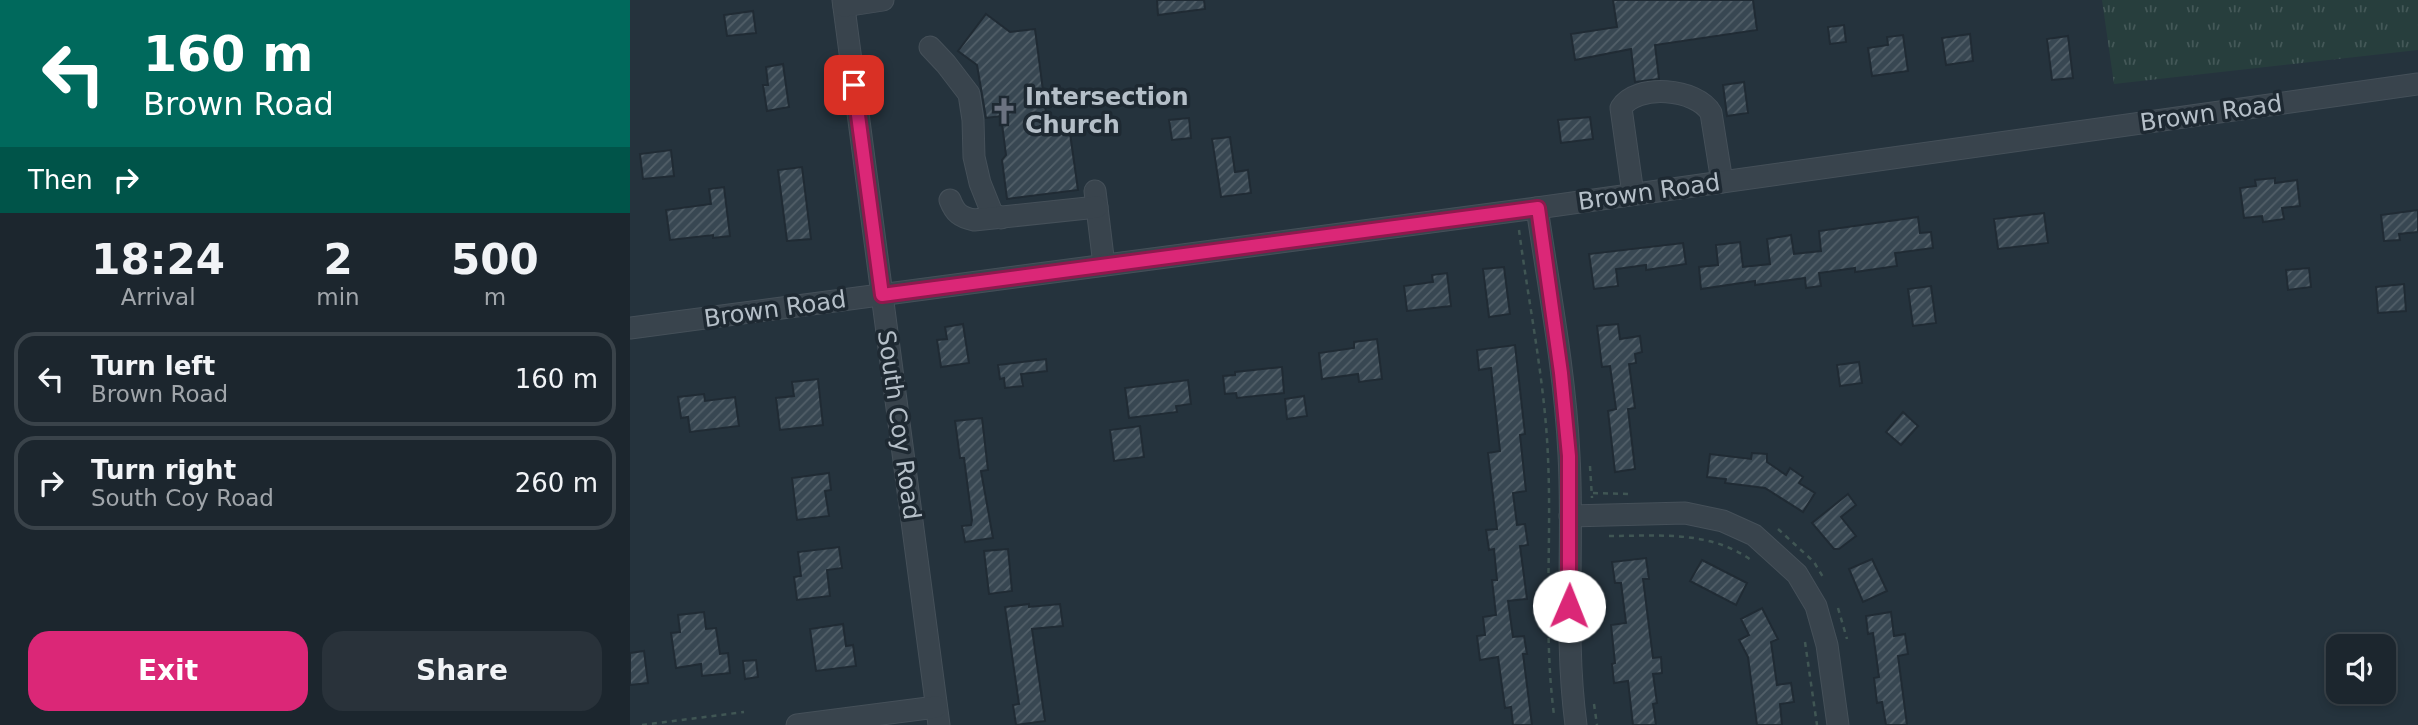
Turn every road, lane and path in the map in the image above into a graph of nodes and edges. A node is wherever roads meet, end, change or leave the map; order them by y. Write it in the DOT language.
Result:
graph roads {
  1 [pos="883,0"];
  2 [pos="843,3"];
  3 [pos="930,47"];
  4 [pos="2418,84"];
  5 [pos="1722,182"];
  6 [pos="1633,194"];
  7 [pos="950,200"];
  8 [pos="1538,208"];
  9 [pos="1001,218"];
  10 [pos="1518,224"];
  11 [pos="1104,265"];
  12 [pos="882,295"];
  13 [pos="630,328"];
  14 [pos="1559,492"];
  15 [pos="1641,494"];
  16 [pos="1570,516"];
  17 [pos="1773,525"];
  18 [pos="1606,536"];
  19 [pos="1753,562"];
  20 [pos="1825,580"];
  21 [pos="1835,599"];
  22 [pos="1804,639"];
  23 [pos="1847,641"];
  24 [pos="744,712"];
  25 [pos="937,716"];
  26 [pos="642,725"];
  27 [pos="797,725"];
  28 [pos="1556,725"];
  29 [pos="1576,725"];
  30 [pos="1817,725"];
  31 [pos="1838,725"];
  1 -- 2 [label="street"];
  2 -- 12 [label="street, South Coy Road"];
  3 -- 9 [label="street"];
  4 -- 5 [label="street, Brown Road"];
  5 -- 6 [label="street, Brown Road"];
  5 -- 6 [label="street"];
  6 -- 8 [label="street, Brown Road"];
  7 -- 9 [label="street"];
  8 -- 11 [label="street, Brown Road"];
  8 -- 14 [label="street"];
  9 -- 11 [label="street"];
  10 -- 14 [label="path"];
  11 -- 12 [label="street, Brown Road"];
  12 -- 13 [label="street, Brown Road"];
  12 -- 25 [label="street, South Coy Road"];
  14 -- 15 [label="path"];
  14 -- 16 [label="street"];
  14 -- 28 [label="path"];
  16 -- 29 [label="street"];
  16 -- 31 [label="street"];
  17 -- 20 [label="path"];
  18 -- 19 [label="path"];
  21 -- 23 [label="path"];
  22 -- 30 [label="path"];
  24 -- 26 [label="path"];
  25 -- 27 [label="street"];
}
